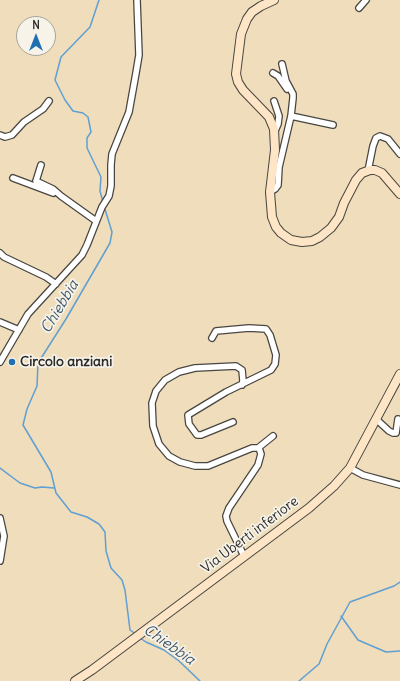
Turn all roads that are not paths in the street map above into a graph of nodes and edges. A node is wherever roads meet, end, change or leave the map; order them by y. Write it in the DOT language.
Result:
graph roads {
  1 [pos="137,0"];
  2 [pos="274,0"];
  3 [pos="366,0"];
  4 [pos="359,8"];
  5 [pos="282,64"];
  6 [pos="273,73"];
  7 [pos="293,98"];
  8 [pos="49,101"];
  9 [pos="274,101"];
  10 [pos="291,116"];
  11 [pos="333,125"];
  12 [pos="275,131"];
  13 [pos="0,135"];
  14 [pos="400,154"];
  15 [pos="41,165"];
  16 [pos="368,171"];
  17 [pos="13,178"];
  18 [pos="270,192"];
  19 [pos="400,194"];
  20 [pos="61,196"];
  21 [pos="96,221"];
  22 [pos="0,253"];
  23 [pos="56,284"];
  24 [pos="0,322"];
  25 [pos="19,330"];
  26 [pos="212,338"];
  27 [pos="0,362"];
  28 [pos="399,376"];
  29 [pos="242,385"];
  30 [pos="376,419"];
  31 [pos="398,419"];
  32 [pos="232,422"];
  33 [pos="273,436"];
  34 [pos="258,448"];
  35 [pos="350,468"];
  36 [pos="400,485"];
  37 [pos="0,518"];
  38 [pos="1,553"];
  39 [pos="244,556"];
  40 [pos="0,561"];
  41 [pos="75,681"];
  1 -- 21 [label="street"];
  2 -- 12 [label="main road"];
  3 -- 4 [label="street"];
  5 -- 7 [label="street"];
  6 -- 7 [label="street"];
  7 -- 10 [label="street"];
  8 -- 13 [label="street"];
  9 -- 12 [label="street"];
  10 -- 11 [label="street"];
  10 -- 18 [label="street"];
  12 -- 18 [label="main road"];
  14 -- 16 [label="street"];
  15 -- 20 [label="street"];
  16 -- 18 [label="main road"];
  16 -- 19 [label="main road"];
  17 -- 20 [label="street"];
  20 -- 21 [label="street"];
  21 -- 23 [label="street"];
  22 -- 23 [label="street"];
  23 -- 25 [label="street"];
  24 -- 25 [label="street"];
  25 -- 27 [label="street"];
  26 -- 29 [label="street"];
  28 -- 30 [label="main road, Via Uberti inferiore"];
  29 -- 32 [label="street"];
  29 -- 34 [label="street"];
  30 -- 31 [label="street"];
  30 -- 35 [label="main road, Via Uberti inferiore"];
  33 -- 34 [label="street"];
  34 -- 39 [label="street"];
  35 -- 36 [label="street"];
  35 -- 39 [label="main road, Via Uberti inferiore"];
  37 -- 38 [label="street"];
  38 -- 40 [label="street"];
  39 -- 41 [label="main road, Via Uberti inferiore"];
}
